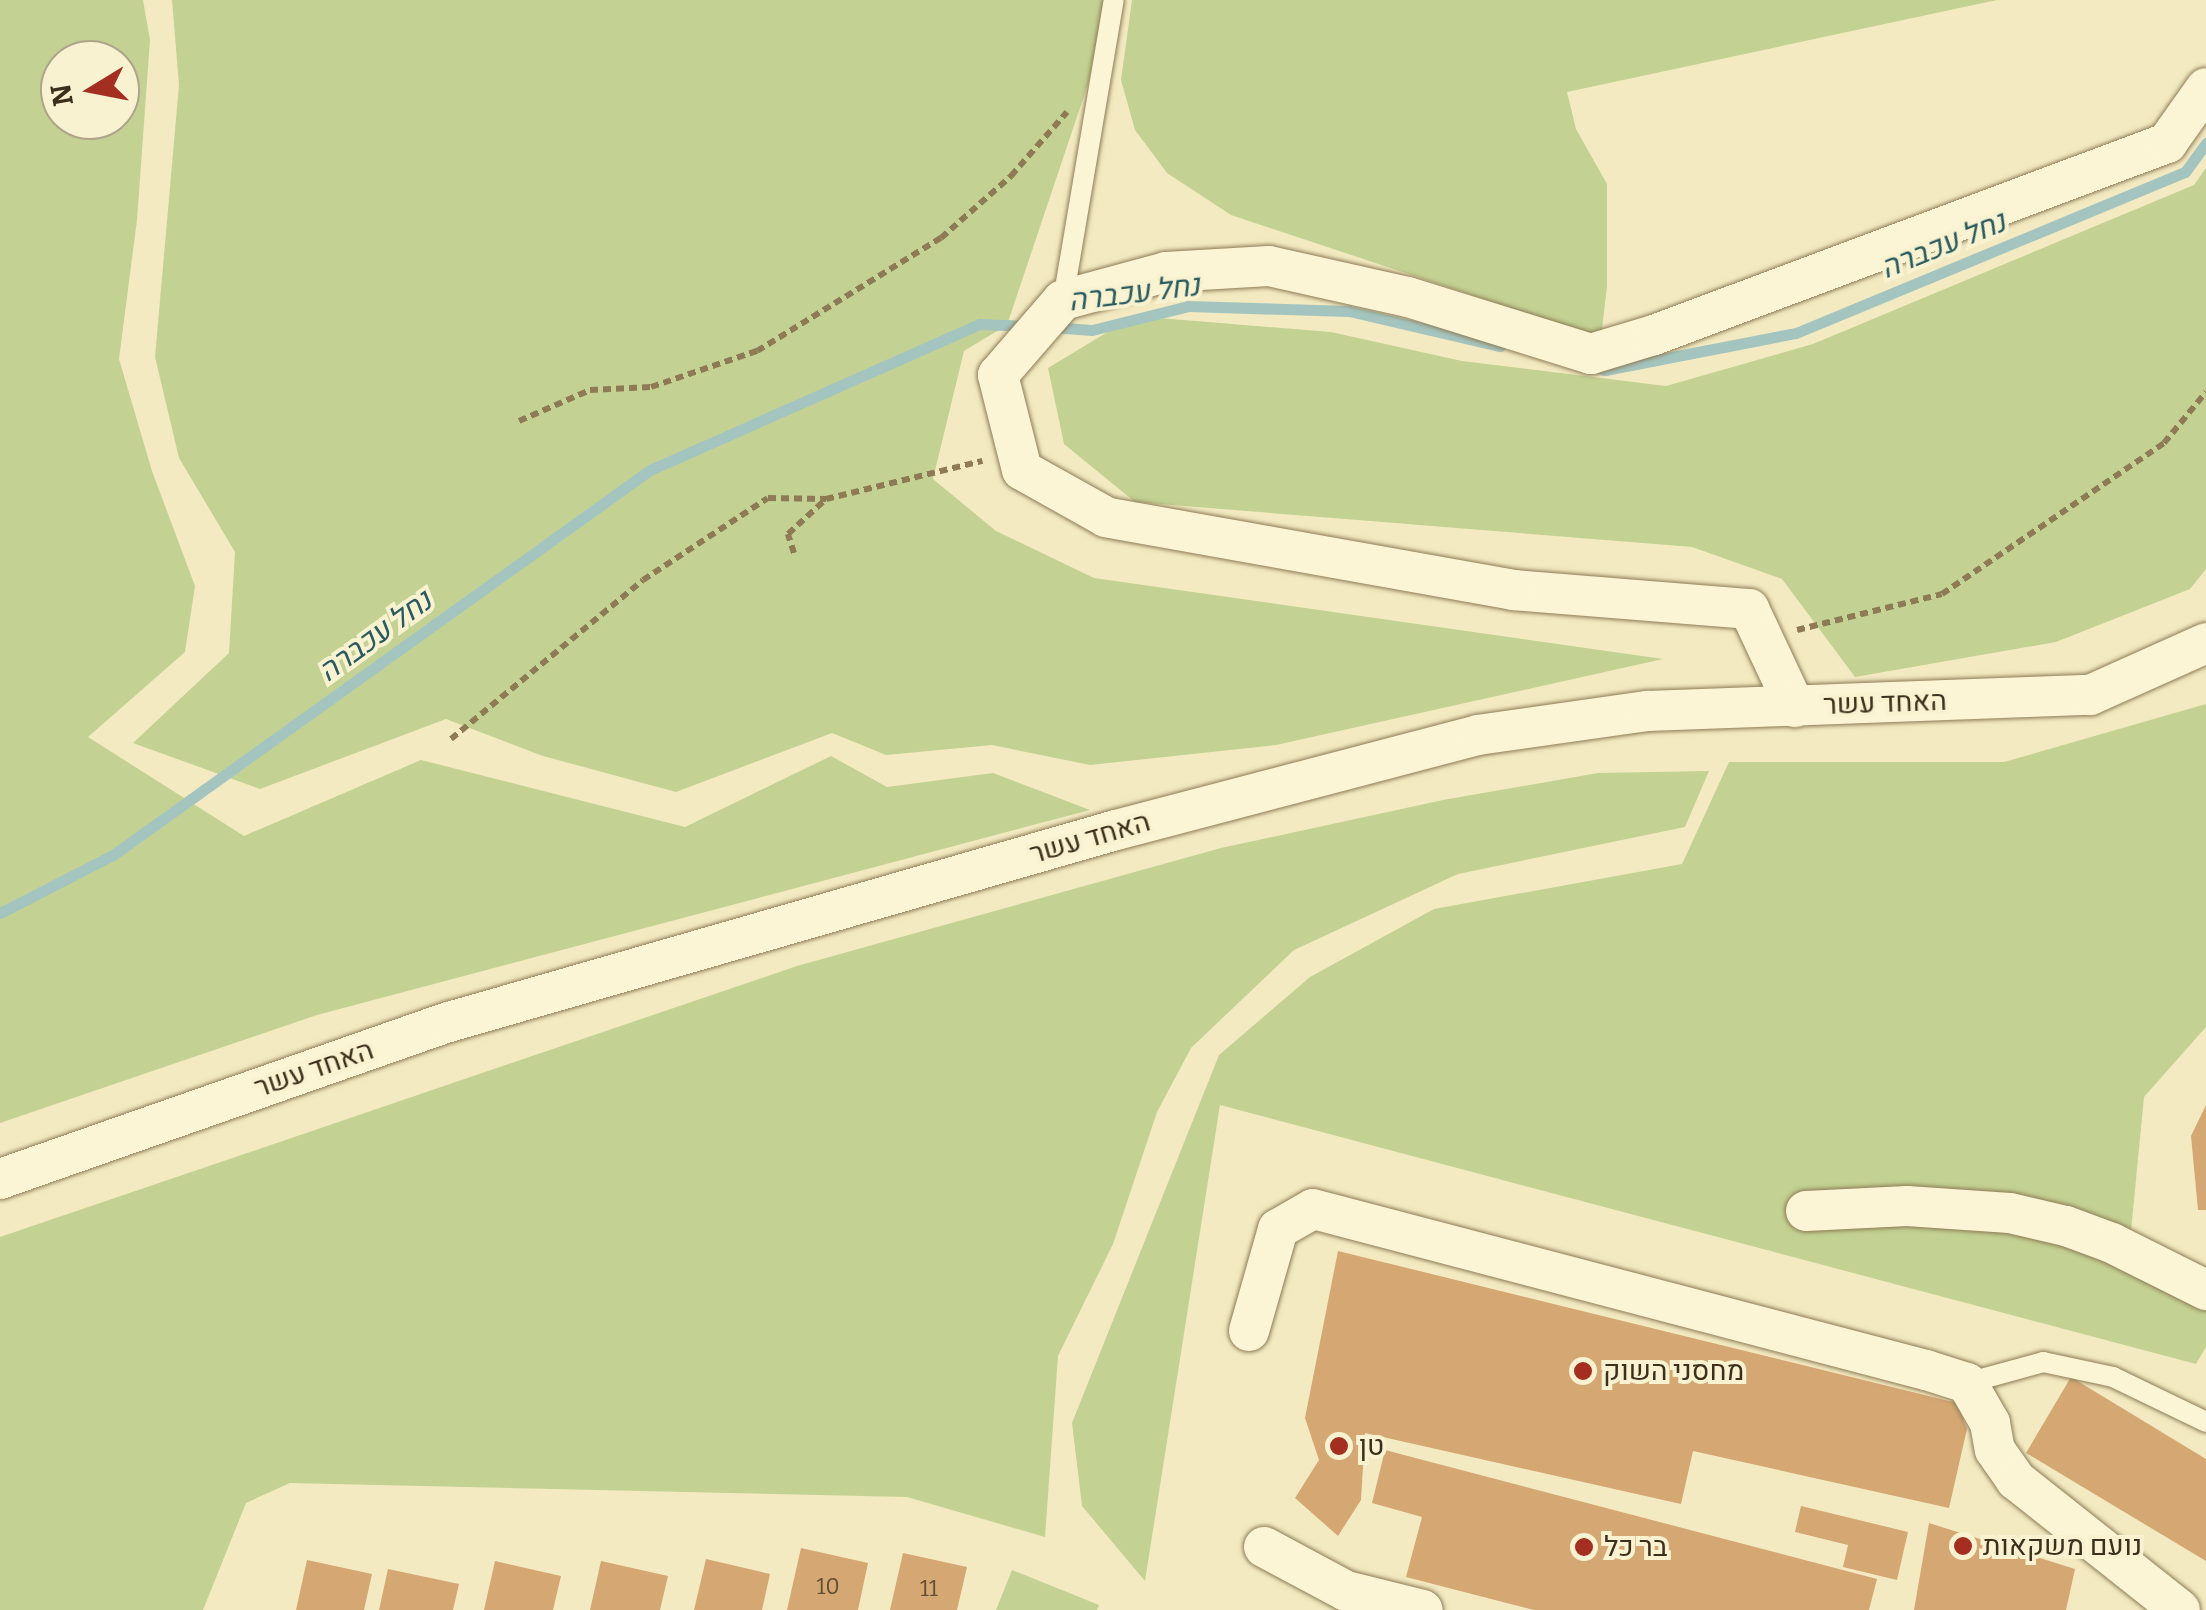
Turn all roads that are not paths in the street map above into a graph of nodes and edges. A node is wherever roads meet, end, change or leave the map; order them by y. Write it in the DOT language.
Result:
graph roads {
  1 [pos="1114,0"];
  2 [pos="2206,88"];
  3 [pos="1062,301"];
  4 [pos="2206,642"];
  5 [pos="1795,707"];
  6 [pos="0,1178"];
  7 [pos="1806,1211"];
  8 [pos="2206,1290"];
  9 [pos="1249,1331"];
  10 [pos="1968,1384"];
  11 [pos="2206,1422"];
  12 [pos="1264,1546"];
  13 [pos="1423,1610"];
  14 [pos="2180,1610"];
  1 -- 3 [label="lane"];
  2 -- 3 [label="street"];
  3 -- 5 [label="street"];
  4 -- 5 [label="street, האחד עשר"];
  5 -- 6 [label="street, האחד עשר"];
  7 -- 8 [label="street"];
  9 -- 10 [label="street"];
  10 -- 11 [label="lane"];
  10 -- 14 [label="street"];
  12 -- 13 [label="street"];
}
